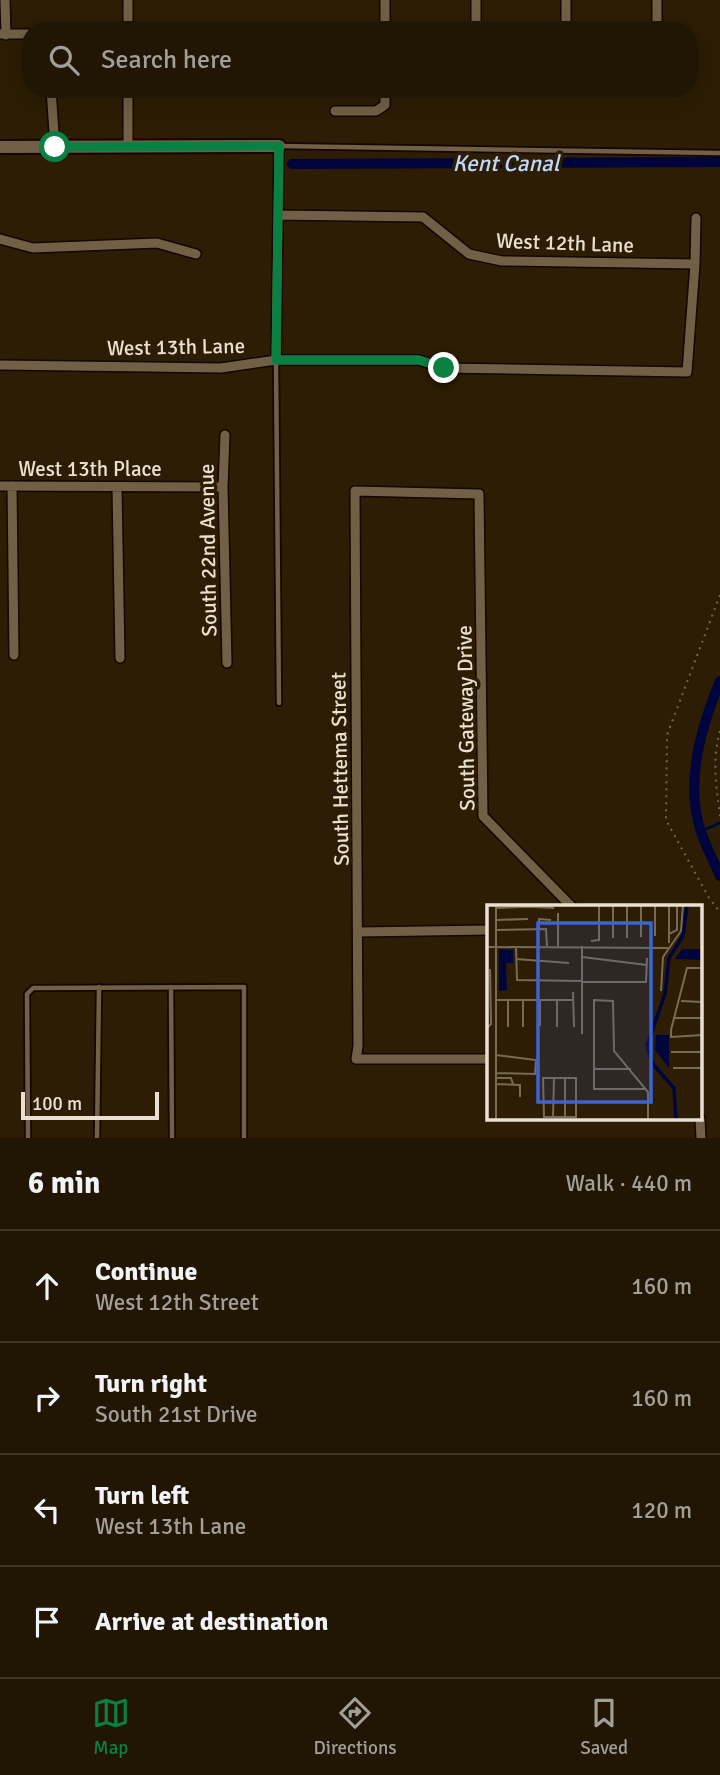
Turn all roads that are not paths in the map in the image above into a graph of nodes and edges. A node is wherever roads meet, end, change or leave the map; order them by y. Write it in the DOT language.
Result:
graph roads {
  1 [pos="5,0"];
  2 [pos="128,0"];
  3 [pos="386,0"];
  4 [pos="476,0"];
  5 [pos="566,0"];
  6 [pos="657,0"];
  7 [pos="128,21"];
  8 [pos="385,21"];
  9 [pos="476,21"];
  10 [pos="566,21"];
  11 [pos="657,21"];
  12 [pos="3,34"];
  13 [pos="21,34"];
  14 [pos="52,98"];
  15 [pos="128,98"];
  16 [pos="385,98"];
  17 [pos="335,111"];
  18 [pos="128,146"];
  19 [pos="279,146"];
  20 [pos="0,147"];
  21 [pos="55,147"];
  22 [pos="720,153"];
  23 [pos="278,215"];
  24 [pos="696,218"];
  25 [pos="0,239"];
  26 [pos="196,254"];
  27 [pos="695,264"];
  28 [pos="276,360"];
  29 [pos="0,365"];
  30 [pos="225,435"];
  31 [pos="0,486"];
  32 [pos="12,486"];
  33 [pos="117,487"];
  34 [pos="223,487"];
  35 [pos="355,491"];
  36 [pos="14,654"];
  37 [pos="120,658"];
  38 [pos="227,663"];
  39 [pos="279,703"];
  40 [pos="570,905"];
  41 [pos="487,930"];
  42 [pos="359,932"];
  43 [pos="99,987"];
  44 [pos="171,987"];
  45 [pos="487,1059"];
  46 [pos="700,1120"];
  47 [pos="28,1138"];
  48 [pos="97,1138"];
  49 [pos="173,1138"];
  50 [pos="244,1138"];
  51 [pos="701,1138"];
  1 -- 12 [label="street"];
  2 -- 7 [label="street"];
  3 -- 8 [label="street"];
  4 -- 9 [label="street"];
  5 -- 10 [label="street"];
  6 -- 11 [label="street"];
  12 -- 13 [label="street"];
  14 -- 21 [label="street"];
  15 -- 18 [label="street"];
  16 -- 17 [label="street"];
  18 -- 19 [label="street"];
  18 -- 21 [label="street"];
  19 -- 22 [label="lane"];
  19 -- 23 [label="street"];
  20 -- 21 [label="street"];
  23 -- 27 [label="street, West 12th Lane"];
  23 -- 28 [label="street"];
  24 -- 27 [label="street"];
  25 -- 26 [label="street"];
  27 -- 28 [label="street, West 13th Lane"];
  28 -- 29 [label="street, West 13th Lane"];
  28 -- 39 [label="lane"];
  30 -- 34 [label="street, South 22nd Avenue"];
  31 -- 32 [label="street, West 13th Place"];
  32 -- 33 [label="street, West 13th Place"];
  32 -- 36 [label="street"];
  33 -- 34 [label="street, West 13th Place"];
  33 -- 37 [label="street"];
  34 -- 38 [label="street, South 22nd Avenue"];
  35 -- 40 [label="street, South Gateway Drive"];
  35 -- 42 [label="street, South Hettema Street"];
  41 -- 42 [label="street"];
  42 -- 45 [label="street, South Hettema Street"];
  43 -- 44 [label="lane"];
  43 -- 47 [label="lane"];
  43 -- 48 [label="lane"];
  44 -- 49 [label="lane"];
  44 -- 50 [label="lane"];
  46 -- 51 [label="street"];
}
